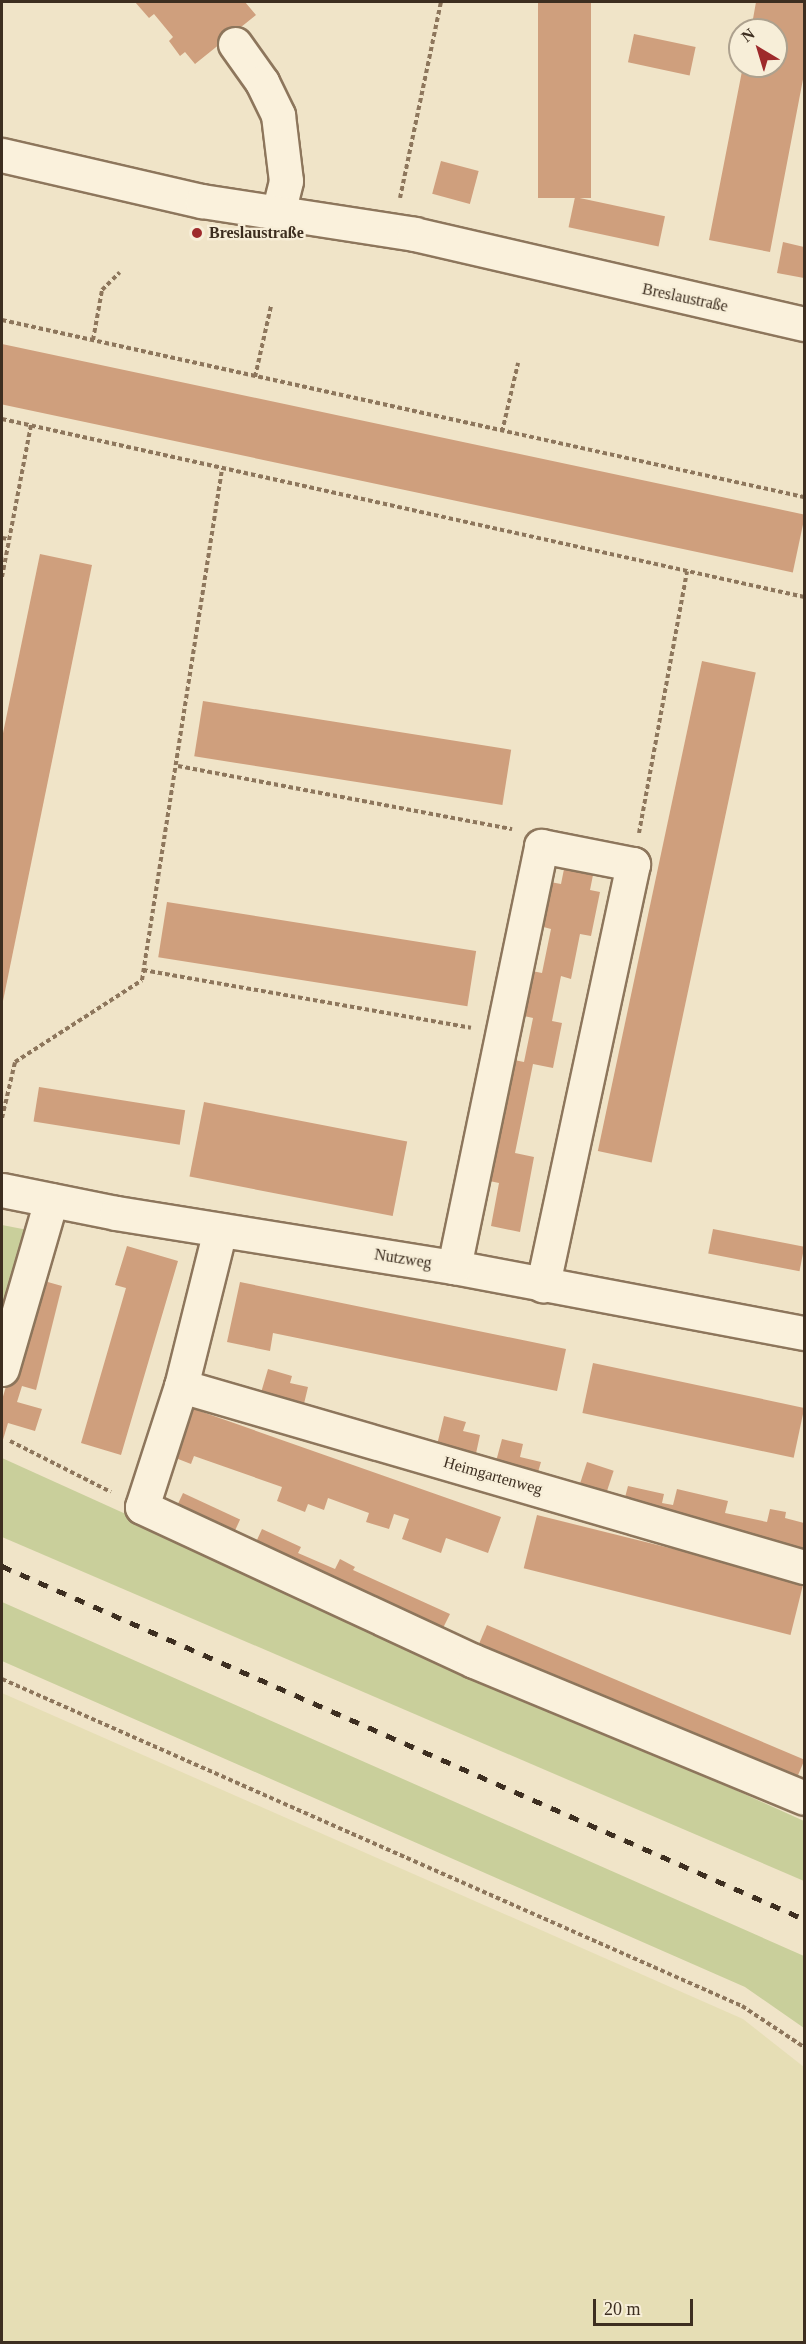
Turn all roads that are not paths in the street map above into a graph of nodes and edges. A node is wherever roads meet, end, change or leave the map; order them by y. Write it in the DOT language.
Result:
graph roads {
  1 [pos="235,44"];
  2 [pos="2,155"];
  3 [pos="278,213"];
  4 [pos="804,324"];
  5 [pos="2,1190"];
  6 [pos="51,1200"];
  7 [pos="220,1230"];
  8 [pos="454,1267"];
  9 [pos="543,1286"];
  10 [pos="804,1333"];
  11 [pos="2,1369"];
  12 [pos="181,1386"];
  13 [pos="804,1567"];
  14 [pos="804,1798"];
  1 -- 3 [label="street"];
  2 -- 3 [label="street, Breslaustraße"];
  3 -- 4 [label="street, Breslaustraße"];
  5 -- 6 [label="street, Nutzweg"];
  6 -- 7 [label="street, Nutzweg"];
  6 -- 11 [label="street"];
  7 -- 8 [label="street, Nutzweg"];
  7 -- 12 [label="street"];
  8 -- 9 [label="street, Nutzweg"];
  8 -- 9 [label="street"];
  9 -- 10 [label="street, Nutzweg"];
  12 -- 13 [label="street, Heimgartenweg"];
  12 -- 14 [label="street"];
}
